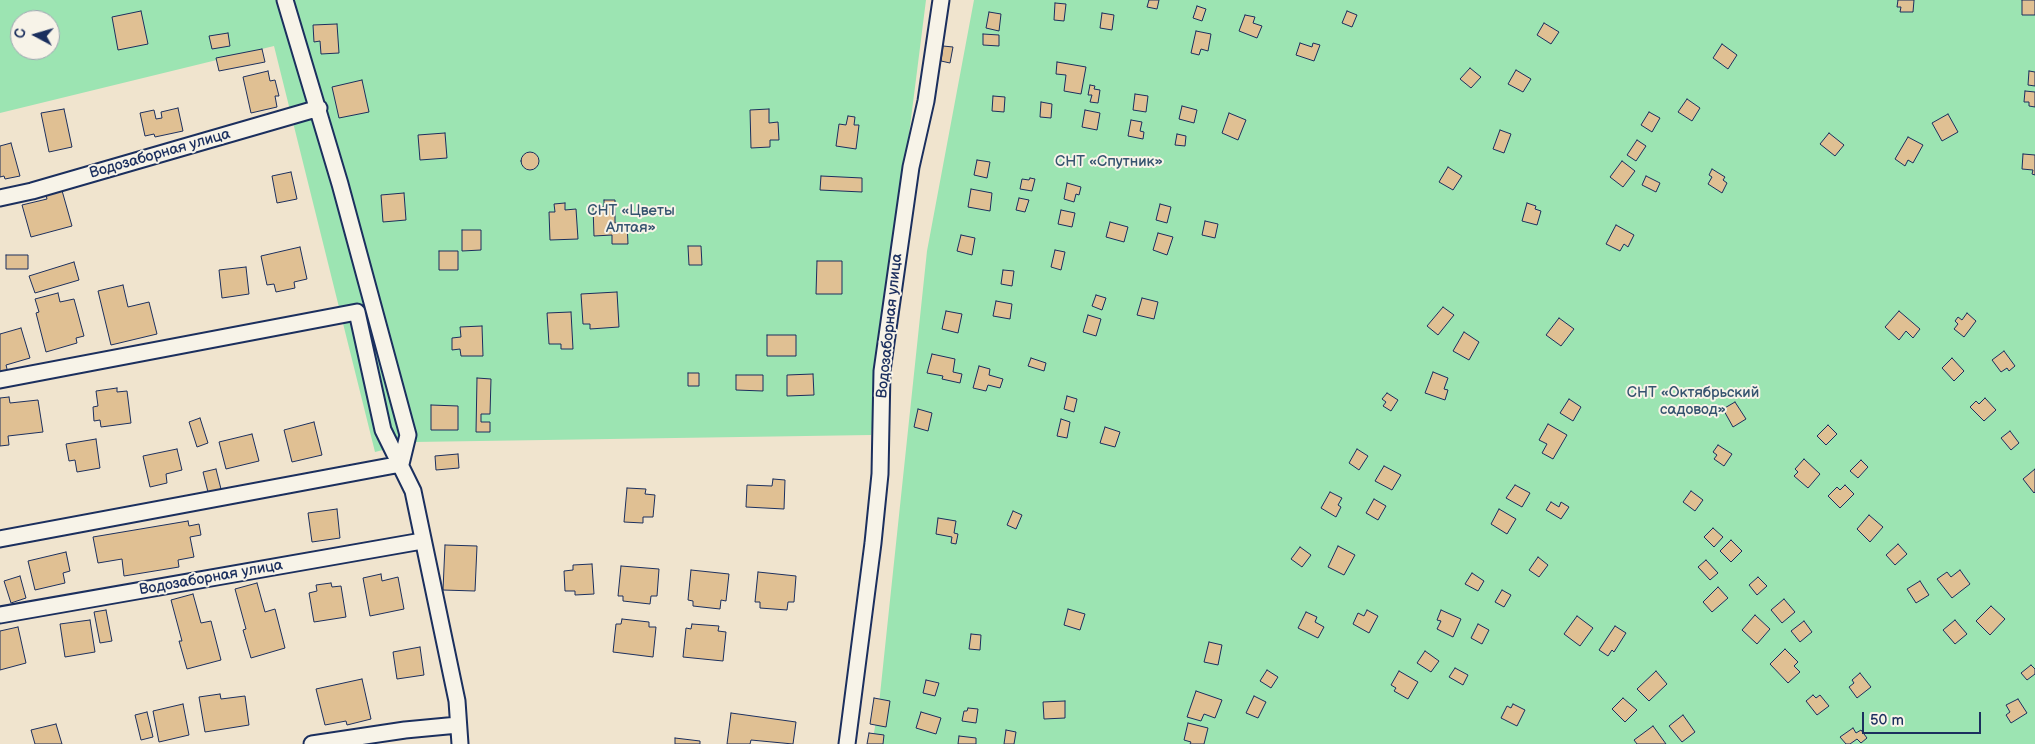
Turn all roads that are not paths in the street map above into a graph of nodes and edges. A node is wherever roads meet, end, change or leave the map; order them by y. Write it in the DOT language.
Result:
graph roads {
  1 [pos="285,0"];
  2 [pos="941,0"];
  3 [pos="319,108"];
  4 [pos="0,198"];
  5 [pos="0,380"];
  6 [pos="401,464"];
  7 [pos="0,539"];
  8 [pos="422,541"];
  9 [pos="0,615"];
  10 [pos="458,726"];
  11 [pos="312,744"];
  12 [pos="460,744"];
  13 [pos="847,744"];
  1 -- 3 [label="street"];
  2 -- 13 [label="street, Водозаборная улица"];
  3 -- 4 [label="street, Водозаборная улица"];
  3 -- 6 [label="street"];
  5 -- 6 [label="street"];
  6 -- 7 [label="street"];
  6 -- 8 [label="street"];
  8 -- 9 [label="street, Водозаборная улица"];
  8 -- 10 [label="street"];
  10 -- 11 [label="street"];
  10 -- 12 [label="street"];
}
